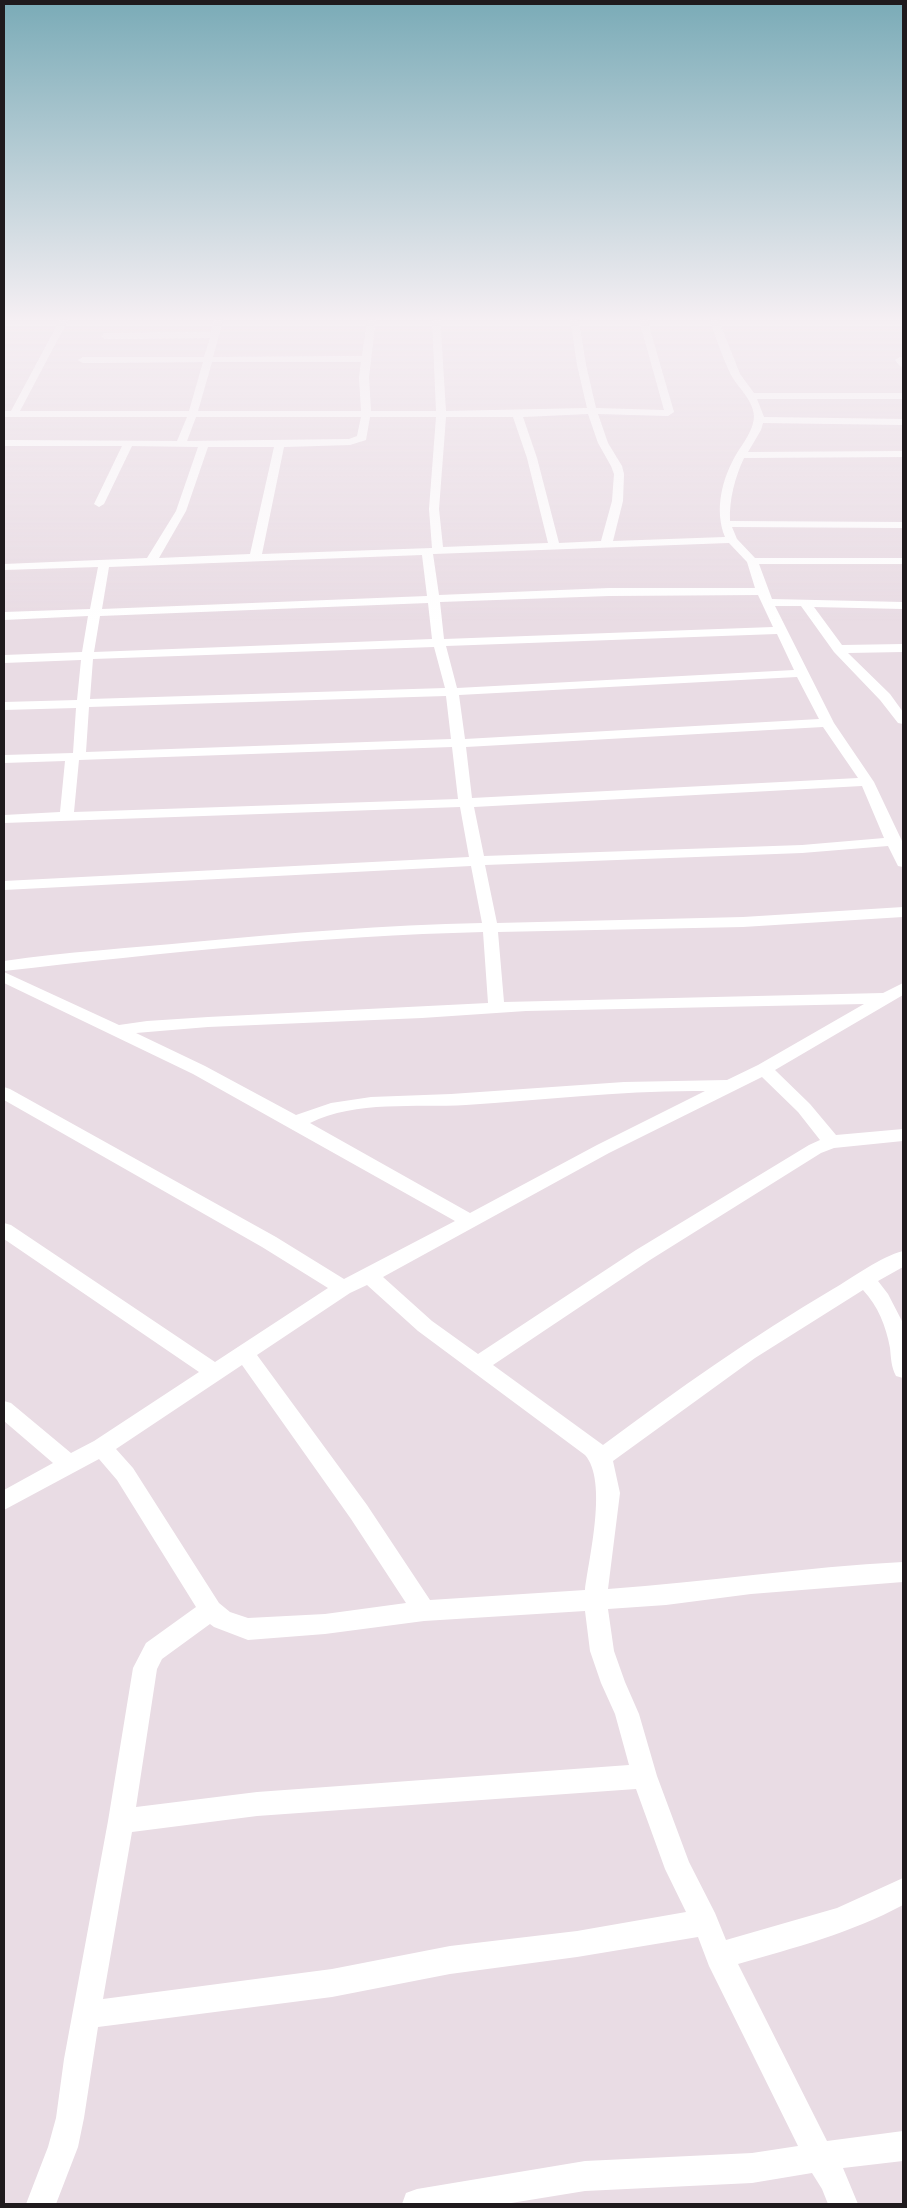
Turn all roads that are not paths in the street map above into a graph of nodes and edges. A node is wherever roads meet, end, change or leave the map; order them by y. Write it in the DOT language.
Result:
graph roads {
  1 [pos="191,419"];
  2 [pos="365,419"];
  3 [pos="441,419"];
  4 [pos="519,419"];
  5 [pos="595,419"];
  6 [pos="758,420"];
  7 [pos="903,422"];
  8 [pos="4,443"];
  9 [pos="128,443"];
  10 [pos="181,444"];
  11 [pos="204,444"];
  12 [pos="280,444"];
  13 [pos="903,454"];
  14 [pos="740,455"];
  15 [pos="99,504"];
  16 [pos="724,524"];
  17 [pos="903,525"];
  18 [pos="732,540"];
  19 [pos="606,545"];
  20 [pos="554,546"];
  21 [pos="433,551"];
  22 [pos="255,558"];
  23 [pos="151,561"];
  24 [pos="752,561"];
  25 [pos="903,561"];
  26 [pos="104,562"];
  27 [pos="4,567"];
  28 [pos="764,597"];
  29 [pos="434,599"];
  30 [pos="805,603"];
  31 [pos="903,605"];
  32 [pos="94,614"];
  33 [pos="4,616"];
  34 [pos="781,630"];
  35 [pos="439,644"];
  36 [pos="903,648"];
  37 [pos="838,649"];
  38 [pos="87,656"];
  39 [pos="4,659"];
  40 [pos="801,673"];
  41 [pos="452,692"];
  42 [pos="885,697"];
  43 [pos="903,697"];
  44 [pos="84,703"];
  45 [pos="4,706"];
  46 [pos="903,720"];
  47 [pos="827,724"];
  48 [pos="457,742"];
  49 [pos="76,757"];
  50 [pos="4,759"];
  51 [pos="867,782"];
  52 [pos="466,803"];
  53 [pos="67,816"];
  54 [pos="4,818"];
  55 [pos="894,841"];
  56 [pos="479,862"];
  57 [pos="903,863"];
  58 [pos="4,886"];
  59 [pos="903,912"];
  60 [pos="490,927"];
  61 [pos="4,966"];
  62 [pos="4,977"];
  63 [pos="903,988"];
  64 [pos="888,998"];
  65 [pos="496,1007"];
  66 [pos="117,1032"];
  67 [pos="764,1069"];
  68 [pos="730,1086"];
  69 [pos="4,1092"];
  70 [pos="295,1123"];
  71 [pos="903,1135"];
  72 [pos="831,1142"];
  73 [pos="469,1221"];
  74 [pos="4,1230"];
  75 [pos="903,1258"];
  76 [pos="369,1276"];
  77 [pos="865,1279"];
  78 [pos="343,1288"];
  79 [pos="244,1352"];
  80 [pos="478,1365"];
  81 [pos="903,1370"];
  82 [pos="214,1372"];
  83 [pos="4,1409"];
  84 [pos="102,1447"];
  85 [pos="600,1458"];
  86 [pos="70,1464"];
  87 [pos="4,1501"];
  88 [pos="903,1572"];
  89 [pos="595,1599"];
  90 [pos="211,1610"];
  91 [pos="424,1611"];
  92 [pos="644,1776"];
  93 [pos="121,1821"];
  94 [pos="903,1891"];
  95 [pos="706,1922"];
  96 [pos="720,1956"];
  97 [pos="86,2015"];
  98 [pos="903,2146"];
  99 [pos="819,2157"];
  100 [pos="41,2204"];
  101 [pos="417,2204"];
  102 [pos="843,2204"];
  1 -- 10 [label="street"];
  2 -- 12 [label="street"];
  3 -- 21 [label="street"];
  4 -- 20 [label="street"];
  5 -- 19 [label="street"];
  6 -- 7 [label="street"];
  6 -- 14 [label="street"];
  8 -- 9 [label="street"];
  9 -- 10 [label="street"];
  9 -- 15 [label="street"];
  10 -- 11 [label="street"];
  11 -- 12 [label="street"];
  11 -- 23 [label="street"];
  12 -- 22 [label="street"];
  13 -- 14 [label="street"];
  14 -- 16 [label="street"];
  16 -- 17 [label="street"];
  16 -- 18 [label="street"];
  18 -- 19 [label="street"];
  18 -- 24 [label="street"];
  19 -- 20 [label="street"];
  20 -- 21 [label="street"];
  21 -- 22 [label="street"];
  21 -- 29 [label="street"];
  22 -- 23 [label="street"];
  23 -- 26 [label="street"];
  24 -- 25 [label="street"];
  24 -- 28 [label="street"];
  26 -- 27 [label="street"];
  26 -- 32 [label="street"];
  28 -- 29 [label="street"];
  28 -- 30 [label="street"];
  28 -- 34 [label="street"];
  29 -- 32 [label="street"];
  29 -- 35 [label="street"];
  30 -- 31 [label="street"];
  30 -- 37 [label="street"];
  32 -- 33 [label="street"];
  32 -- 38 [label="street"];
  34 -- 35 [label="street"];
  34 -- 40 [label="street"];
  35 -- 38 [label="street"];
  35 -- 41 [label="street"];
  36 -- 37 [label="street"];
  37 -- 42 [label="street"];
  38 -- 39 [label="street"];
  38 -- 44 [label="street"];
  40 -- 41 [label="street"];
  40 -- 47 [label="street"];
  41 -- 44 [label="street"];
  41 -- 48 [label="street"];
  42 -- 43 [label="street"];
  42 -- 46 [label="street"];
  44 -- 45 [label="street"];
  44 -- 49 [label="street"];
  47 -- 48 [label="street"];
  47 -- 51 [label="street"];
  48 -- 49 [label="street"];
  48 -- 52 [label="street"];
  49 -- 50 [label="street"];
  49 -- 53 [label="street"];
  51 -- 52 [label="street"];
  51 -- 55 [label="street"];
  52 -- 53 [label="street"];
  52 -- 56 [label="street"];
  53 -- 54 [label="street"];
  55 -- 56 [label="street"];
  55 -- 57 [label="street"];
  56 -- 58 [label="street"];
  56 -- 60 [label="street"];
  59 -- 60 [label="street"];
  60 -- 61 [label="street"];
  60 -- 65 [label="street"];
  62 -- 66 [label="street"];
  63 -- 64 [label="street"];
  64 -- 65 [label="street"];
  64 -- 67 [label="street"];
  65 -- 66 [label="street"];
  66 -- 70 [label="street"];
  67 -- 68 [label="street"];
  67 -- 72 [label="street"];
  68 -- 70 [label="street"];
  68 -- 73 [label="street"];
  69 -- 78 [label="street"];
  70 -- 73 [label="street"];
  71 -- 72 [label="street"];
  72 -- 80 [label="street"];
  73 -- 76 [label="street"];
  74 -- 82 [label="street"];
  75 -- 77 [label="street"];
  76 -- 78 [label="street"];
  76 -- 80 [label="street"];
  77 -- 81 [label="street"];
  77 -- 85 [label="street"];
  78 -- 79 [label="street"];
  79 -- 82 [label="street"];
  79 -- 91 [label="street"];
  80 -- 85 [label="street"];
  82 -- 84 [label="street"];
  83 -- 86 [label="street"];
  84 -- 86 [label="street"];
  84 -- 90 [label="street"];
  85 -- 89 [label="street"];
  86 -- 87 [label="street"];
  88 -- 89 [label="street"];
  89 -- 91 [label="street"];
  89 -- 92 [label="street"];
  90 -- 91 [label="street"];
  90 -- 93 [label="street"];
  92 -- 93 [label="street"];
  92 -- 95 [label="street"];
  93 -- 97 [label="street"];
  94 -- 96 [label="street"];
  95 -- 96 [label="street"];
  95 -- 97 [label="street"];
  96 -- 99 [label="street"];
  97 -- 100 [label="street"];
  98 -- 99 [label="street"];
  99 -- 101 [label="street"];
  99 -- 102 [label="street"];
}
